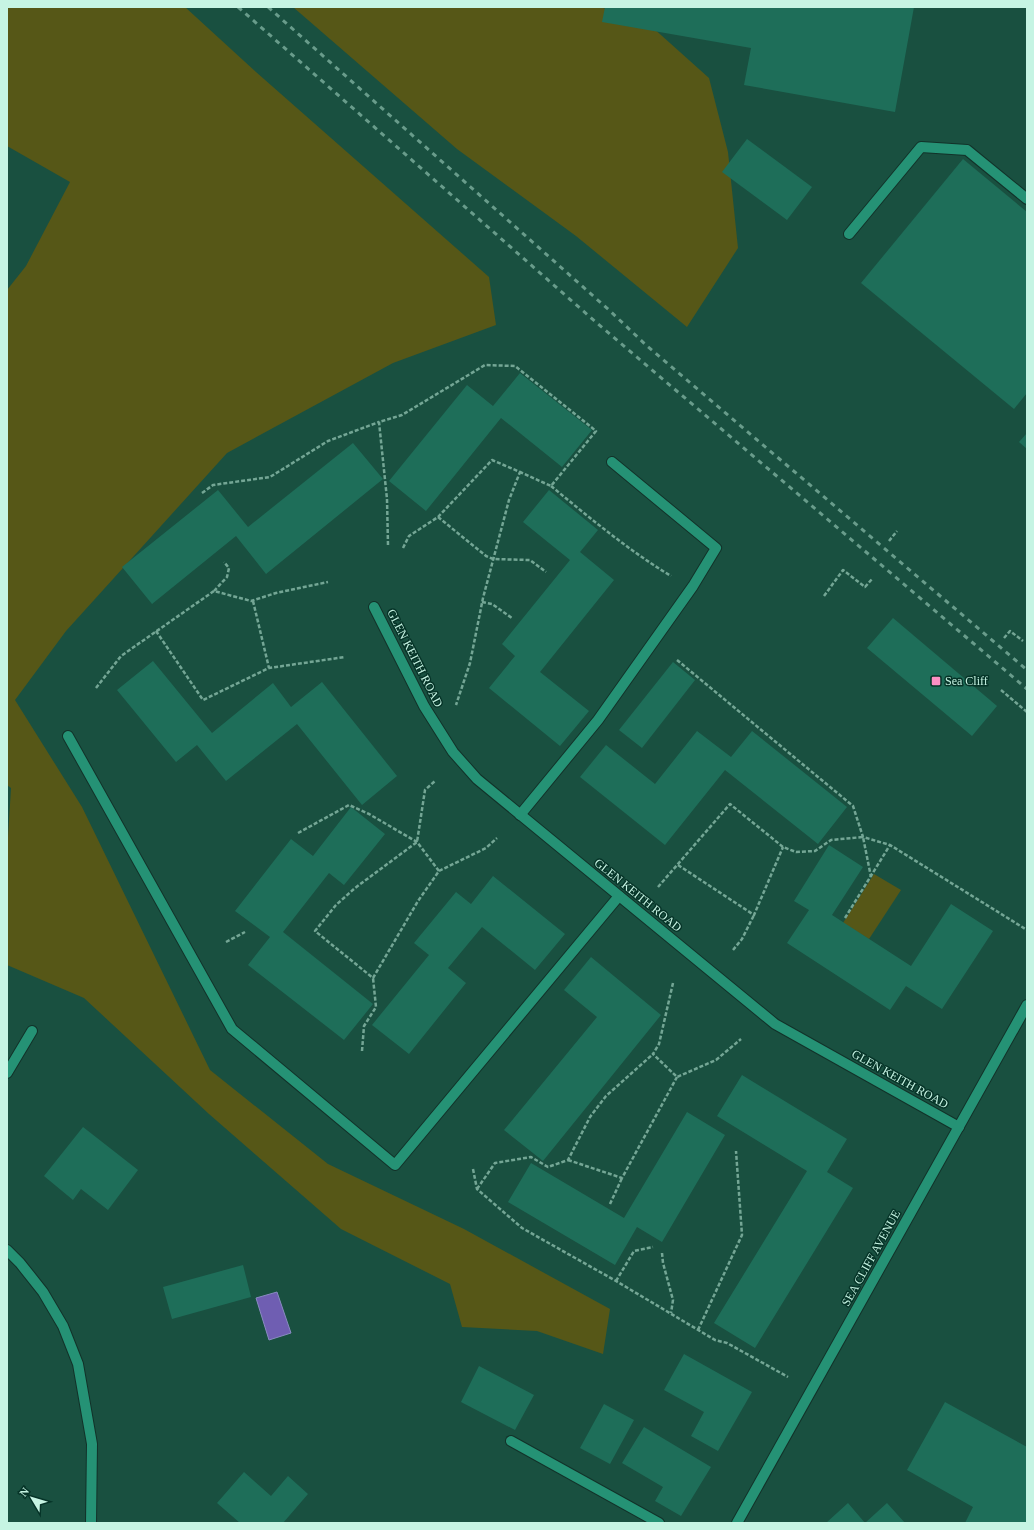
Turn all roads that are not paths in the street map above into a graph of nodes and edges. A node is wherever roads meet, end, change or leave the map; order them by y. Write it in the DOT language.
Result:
graph roads {
  1 [pos="1027,199"];
  2 [pos="849,234"];
  3 [pos="612,462"];
  4 [pos="374,607"];
  5 [pos="68,736"];
  6 [pos="520,815"];
  7 [pos="619,896"];
  8 [pos="1027,1005"];
  9 [pos="32,1031"];
  10 [pos="7,1073"];
  11 [pos="959,1127"];
  12 [pos="7,1250"];
  13 [pos="511,1442"];
  14 [pos="91,1523"];
  15 [pos="659,1523"];
  16 [pos="737,1523"];
  1 -- 2 [label="street"];
  3 -- 6 [label="street"];
  4 -- 6 [label="street, GLEN KEITH ROAD"];
  5 -- 7 [label="street"];
  6 -- 7 [label="street, GLEN KEITH ROAD"];
  7 -- 11 [label="street, GLEN KEITH ROAD"];
  8 -- 11 [label="street, SEA CLIFF AVENUE"];
  9 -- 10 [label="street"];
  11 -- 16 [label="street, SEA CLIFF AVENUE"];
  12 -- 14 [label="street"];
  13 -- 15 [label="street"];
}
